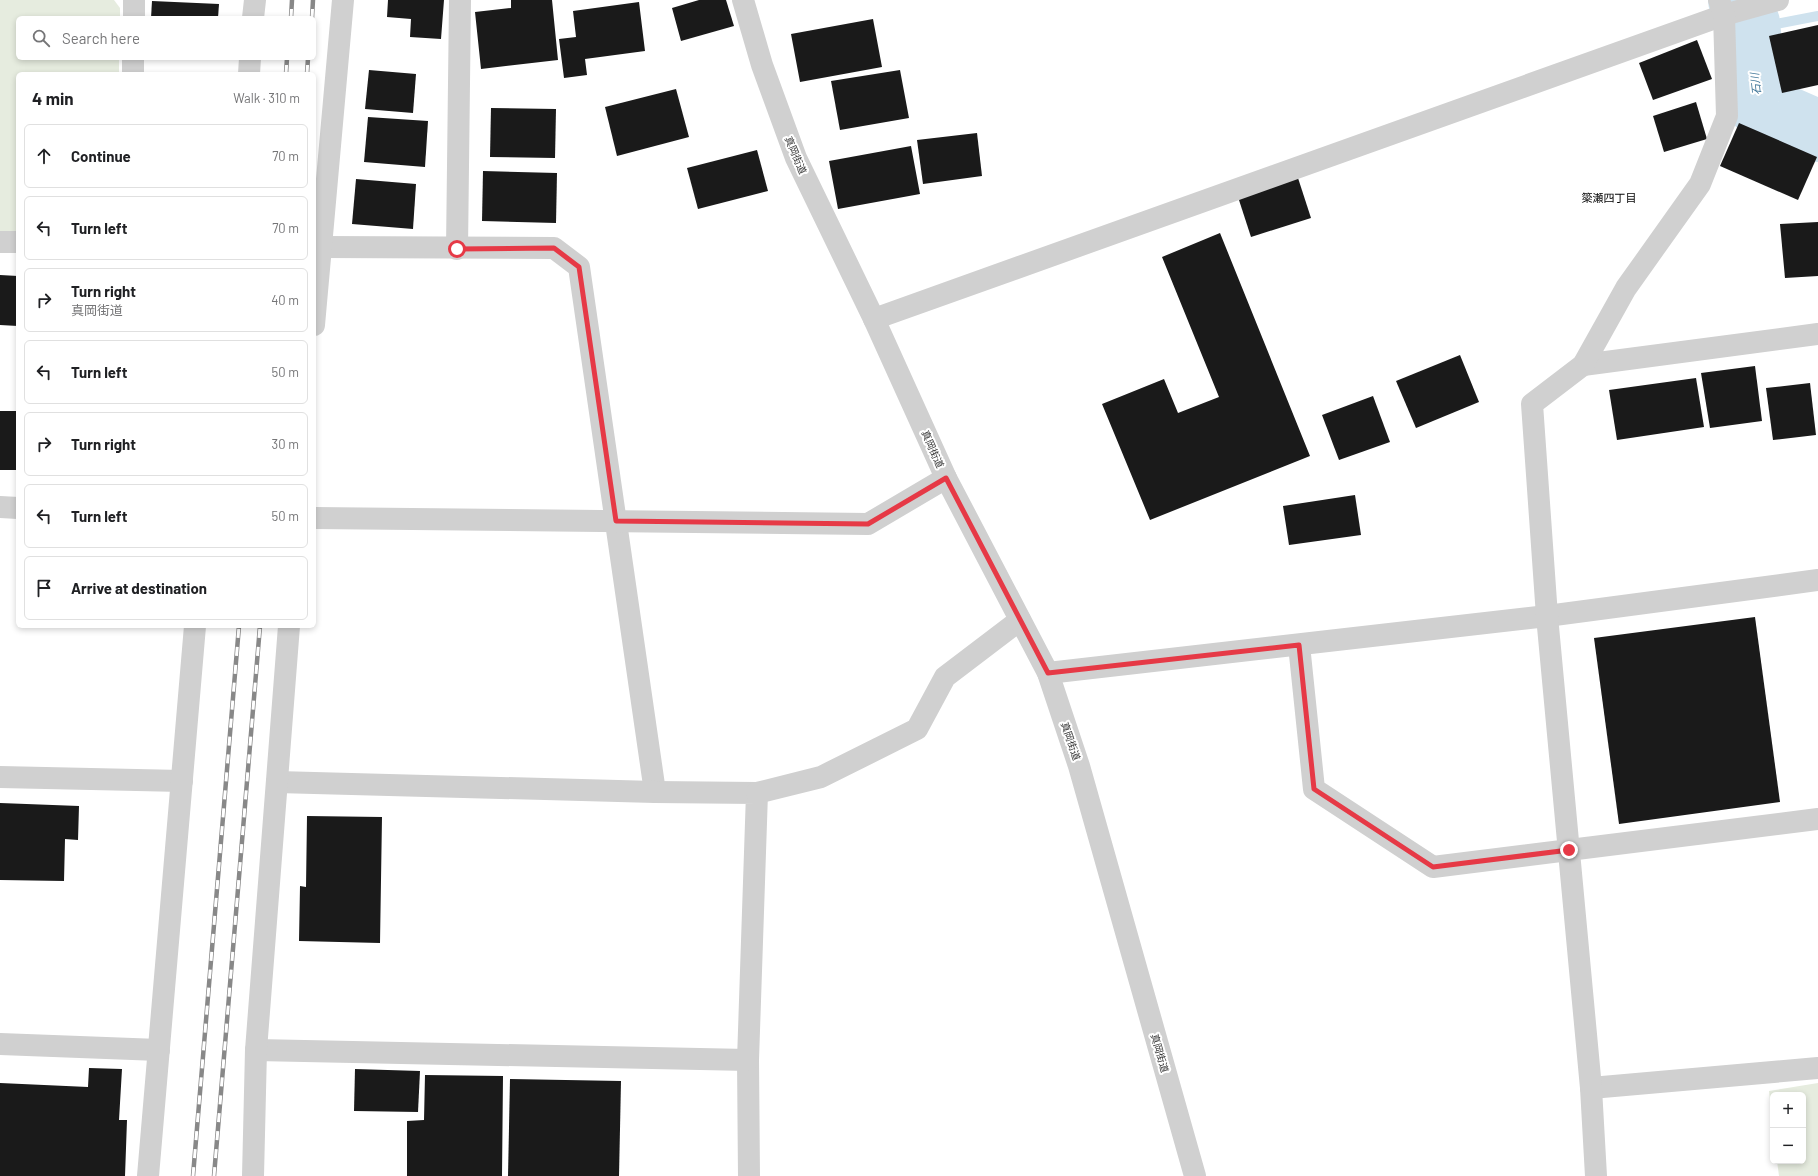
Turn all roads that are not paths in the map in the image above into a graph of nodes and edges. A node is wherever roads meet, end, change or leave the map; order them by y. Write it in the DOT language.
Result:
graph roads {
  1 [pos="134,0"];
  2 [pos="255,0"];
  3 [pos="343,0"];
  4 [pos="460,0"];
  5 [pos="743,0"];
  6 [pos="1778,0"];
  7 [pos="1722,7"];
  8 [pos="134,16"];
  9 [pos="254,16"];
  10 [pos="133,60"];
  11 [pos="250,60"];
  12 [pos="133,72"];
  13 [pos="249,72"];
  14 [pos="0,242"];
  15 [pos="16,242"];
  16 [pos="321,247"];
  17 [pos="457,249"];
  18 [pos="316,303"];
  19 [pos="874,319"];
  20 [pos="1818,334"];
  21 [pos="1583,365"];
  22 [pos="946,478"];
  23 [pos="0,507"];
  24 [pos="16,508"];
  25 [pos="316,518"];
  26 [pos="616,521"];
  27 [pos="1818,580"];
  28 [pos="1547,616"];
  29 [pos="1020,620"];
  30 [pos="195,628"];
  31 [pos="289,628"];
  32 [pos="1299,645"];
  33 [pos="1048,673"];
  34 [pos="0,777"];
  35 [pos="182,781"];
  36 [pos="277,782"];
  37 [pos="655,792"];
  38 [pos="757,793"];
  39 [pos="1818,819"];
  40 [pos="1569,850"];
  41 [pos="0,1044"];
  42 [pos="159,1050"];
  43 [pos="256,1050"];
  44 [pos="748,1060"];
  45 [pos="1818,1068"];
  46 [pos="1591,1088"];
  47 [pos="148,1176"];
  48 [pos="253,1176"];
  49 [pos="749,1176"];
  50 [pos="1195,1176"];
  51 [pos="1596,1176"];
  1 -- 8 [label="street"];
  2 -- 9 [label="street"];
  3 -- 16 [label="street"];
  4 -- 17 [label="street"];
  5 -- 19 [label="street, 真岡街道"];
  6 -- 7 [label="street"];
  7 -- 19 [label="street"];
  7 -- 21 [label="street"];
  10 -- 12 [label="street"];
  11 -- 13 [label="street"];
  14 -- 15 [label="street"];
  16 -- 17 [label="street"];
  16 -- 18 [label="street"];
  17 -- 26 [label="street"];
  19 -- 22 [label="street, 真岡街道"];
  20 -- 21 [label="street"];
  21 -- 28 [label="street"];
  22 -- 26 [label="street"];
  22 -- 29 [label="street, 真岡街道"];
  23 -- 24 [label="street"];
  25 -- 26 [label="street"];
  26 -- 37 [label="street"];
  27 -- 28 [label="street"];
  28 -- 32 [label="street"];
  28 -- 40 [label="street"];
  29 -- 33 [label="street, 真岡街道"];
  29 -- 38 [label="street"];
  30 -- 35 [label="street"];
  31 -- 36 [label="street"];
  32 -- 33 [label="street"];
  32 -- 40 [label="street"];
  33 -- 50 [label="street, 真岡街道"];
  34 -- 35 [label="street"];
  35 -- 42 [label="street"];
  36 -- 37 [label="street"];
  36 -- 43 [label="street"];
  37 -- 38 [label="street"];
  38 -- 44 [label="street"];
  39 -- 40 [label="street"];
  40 -- 46 [label="street"];
  41 -- 42 [label="street"];
  42 -- 47 [label="street"];
  43 -- 44 [label="street"];
  43 -- 48 [label="street"];
  44 -- 49 [label="street"];
  45 -- 46 [label="street"];
  46 -- 51 [label="street"];
}
